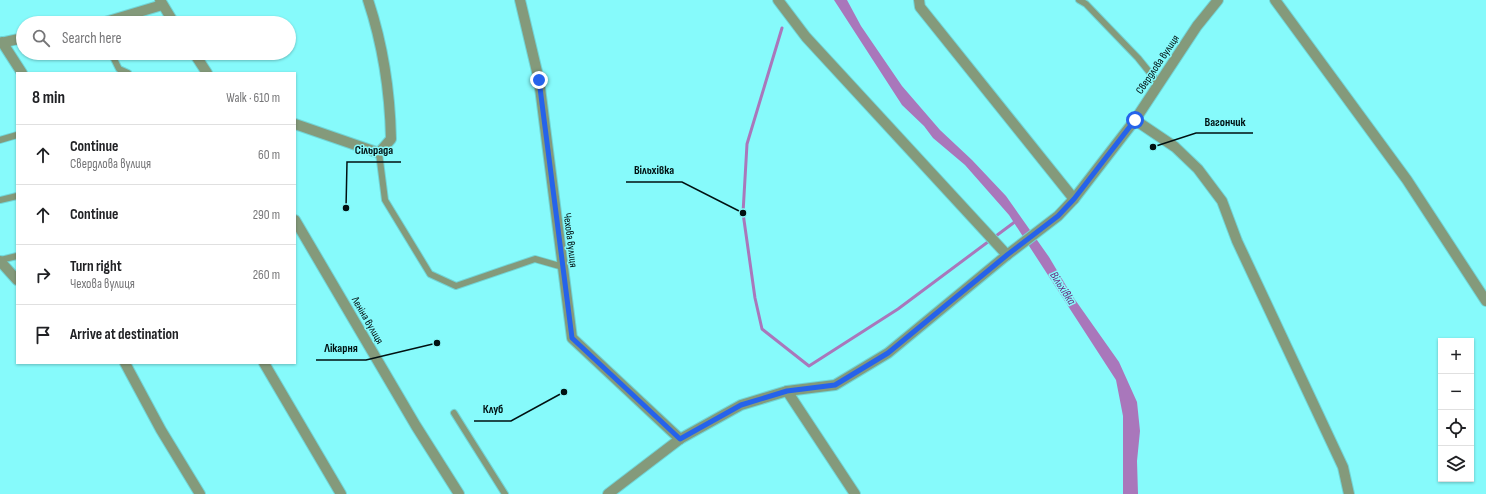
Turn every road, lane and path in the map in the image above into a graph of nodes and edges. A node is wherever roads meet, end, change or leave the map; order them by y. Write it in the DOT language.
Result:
graph roads {
  1 [pos="368,0"];
  2 [pos="520,0"];
  3 [pos="778,0"];
  4 [pos="919,0"];
  5 [pos="1079,0"];
  6 [pos="1218,0"];
  7 [pos="1275,0"];
  8 [pos="161,2"];
  9 [pos="122,16"];
  10 [pos="170,16"];
  11 [pos="16,39"];
  12 [pos="1,42"];
  13 [pos="114,60"];
  14 [pos="199,60"];
  15 [pos="21,72"];
  16 [pos="125,72"];
  17 [pos="206,72"];
  18 [pos="1158,84"];
  19 [pos="1135,120"];
  20 [pos="296,124"];
  21 [pos="16,135"];
  22 [pos="0,140"];
  23 [pos="379,153"];
  24 [pos="16,196"];
  25 [pos="1074,199"];
  26 [pos="0,200"];
  27 [pos="296,222"];
  28 [pos="1007,255"];
  29 [pos="16,256"];
  30 [pos="0,260"];
  31 [pos="563,267"];
  32 [pos="16,279"];
  33 [pos="1486,301"];
  34 [pos="126,364"];
  35 [pos="265,364"];
  36 [pos="787,391"];
  37 [pos="454,413"];
  38 [pos="680,439"];
  39 [pos="200,494"];
  40 [pos="341,494"];
  41 [pos="459,494"];
  42 [pos="505,494"];
  43 [pos="608,494"];
  44 [pos="855,494"];
  45 [pos="1349,494"];
  1 -- 23 [label="street"];
  2 -- 31 [label="street, Чехова вулиця"];
  3 -- 28 [label="street"];
  4 -- 25 [label="street"];
  5 -- 18 [label="lane"];
  6 -- 18 [label="street, Свердлова вулиця"];
  7 -- 33 [label="street"];
  8 -- 9 [label="street"];
  8 -- 10 [label="street"];
  11 -- 12 [label="street"];
  12 -- 15 [label="street"];
  13 -- 16 [label="lane"];
  14 -- 17 [label="street"];
  18 -- 19 [label="street, Свердлова вулиця"];
  19 -- 25 [label="street, Свердлова вулиця"];
  19 -- 45 [label="street"];
  20 -- 23 [label="street"];
  21 -- 22 [label="lane"];
  23 -- 31 [label="lane"];
  24 -- 26 [label="lane"];
  25 -- 28 [label="street, Свердлова вулиця"];
  27 -- 41 [label="street, Леніна вулиця"];
  28 -- 36 [label="street, Свердлова вулиця"];
  29 -- 30 [label="lane"];
  30 -- 32 [label="street"];
  31 -- 38 [label="street, Чехова вулиця"];
  34 -- 39 [label="street"];
  35 -- 40 [label="street"];
  36 -- 38 [label="street, Свердлова вулиця"];
  36 -- 44 [label="street"];
  37 -- 42 [label="lane"];
  38 -- 43 [label="street, Свердлова вулиця"];
}
